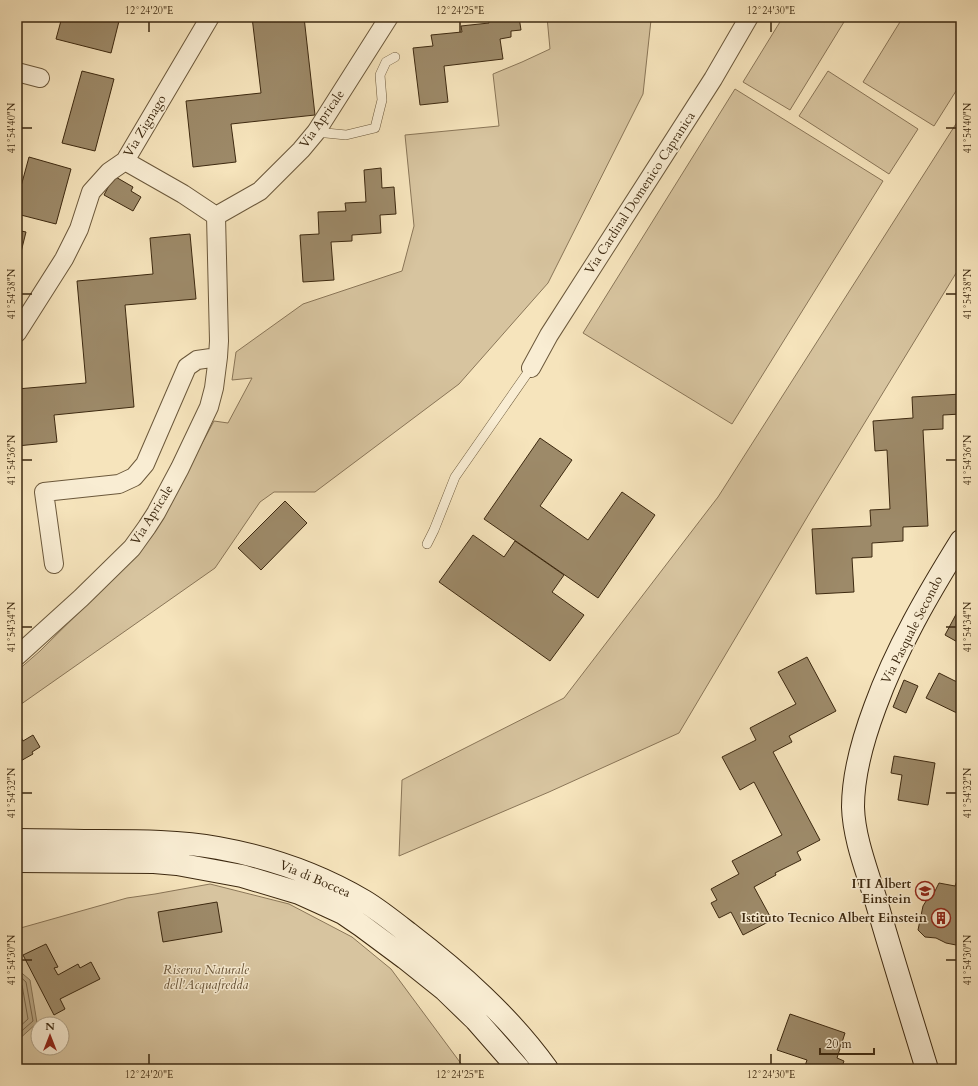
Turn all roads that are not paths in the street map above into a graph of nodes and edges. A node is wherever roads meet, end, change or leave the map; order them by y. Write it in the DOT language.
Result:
graph roads {
  1 [pos="210,17"];
  2 [pos="389,17"];
  3 [pos="749,17"];
  4 [pos="395,57"];
  5 [pos="17,72"];
  6 [pos="40,78"];
  7 [pos="316,132"];
  8 [pos="125,161"];
  9 [pos="216,216"];
  10 [pos="17,333"];
  11 [pos="218,357"];
  12 [pos="531,368"];
  13 [pos="961,541"];
  14 [pos="427,544"];
  15 [pos="54,564"];
  16 [pos="17,656"];
  17 [pos="17,840"];
  18 [pos="17,861"];
  19 [pos="519,1069"];
  20 [pos="547,1069"];
  21 [pos="927,1069"];
  1 -- 8 [label="street, Via Zignago"];
  2 -- 7 [label="street, Via Apricale"];
  3 -- 12 [label="street, Via Cardinal Domenico Capranica"];
  4 -- 7 [label="lane"];
  5 -- 6 [label="street"];
  7 -- 9 [label="street, Via Apricale"];
  8 -- 9 [label="street"];
  8 -- 10 [label="street, Via Zignago"];
  9 -- 11 [label="street, Via Apricale"];
  11 -- 15 [label="street"];
  11 -- 16 [label="street, Via Apricale"];
  12 -- 14 [label="lane"];
  13 -- 21 [label="main road, Via Pasquale Secondo"];
  17 -- 20 [label="main road, Via di Boccea"];
  18 -- 19 [label="main road, Via di Boccea"];
}
